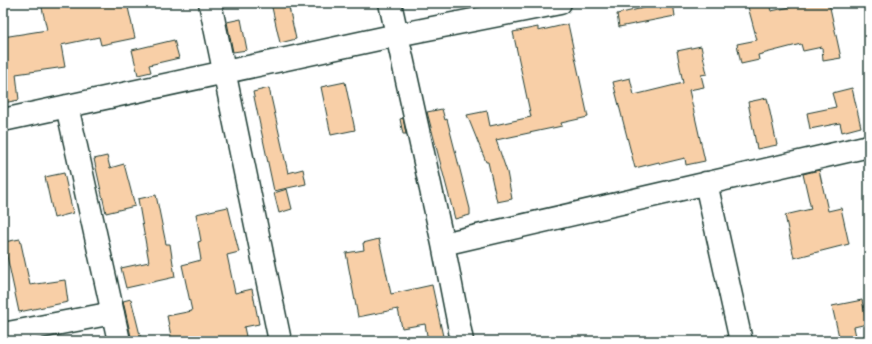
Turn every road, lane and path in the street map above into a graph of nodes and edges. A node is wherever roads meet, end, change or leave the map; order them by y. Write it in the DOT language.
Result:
graph roads {
  1 [pos="210,3"];
  2 [pos="390,3"];
  3 [pos="560,3"];
  4 [pos="397,35"];
  5 [pos="224,72"];
  6 [pos="67,106"];
  7 [pos="3,120"];
  8 [pos="869,146"];
  9 [pos="706,183"];
  10 [pos="443,244"];
  11 [pos="113,313"];
  12 [pos="3,334"];
  13 [pos="119,341"];
  14 [pos="280,341"];
  15 [pos="462,341"];
  16 [pos="741,341"];
  1 -- 5 [label="street"];
  2 -- 4 [label="street"];
  3 -- 4 [label="street"];
  4 -- 5 [label="street"];
  4 -- 10 [label="street"];
  5 -- 6 [label="street"];
  5 -- 14 [label="street"];
  6 -- 7 [label="street"];
  6 -- 11 [label="street"];
  8 -- 9 [label="street"];
  9 -- 10 [label="street"];
  9 -- 16 [label="street"];
  10 -- 15 [label="street"];
  11 -- 12 [label="street"];
  11 -- 13 [label="street"];
}
